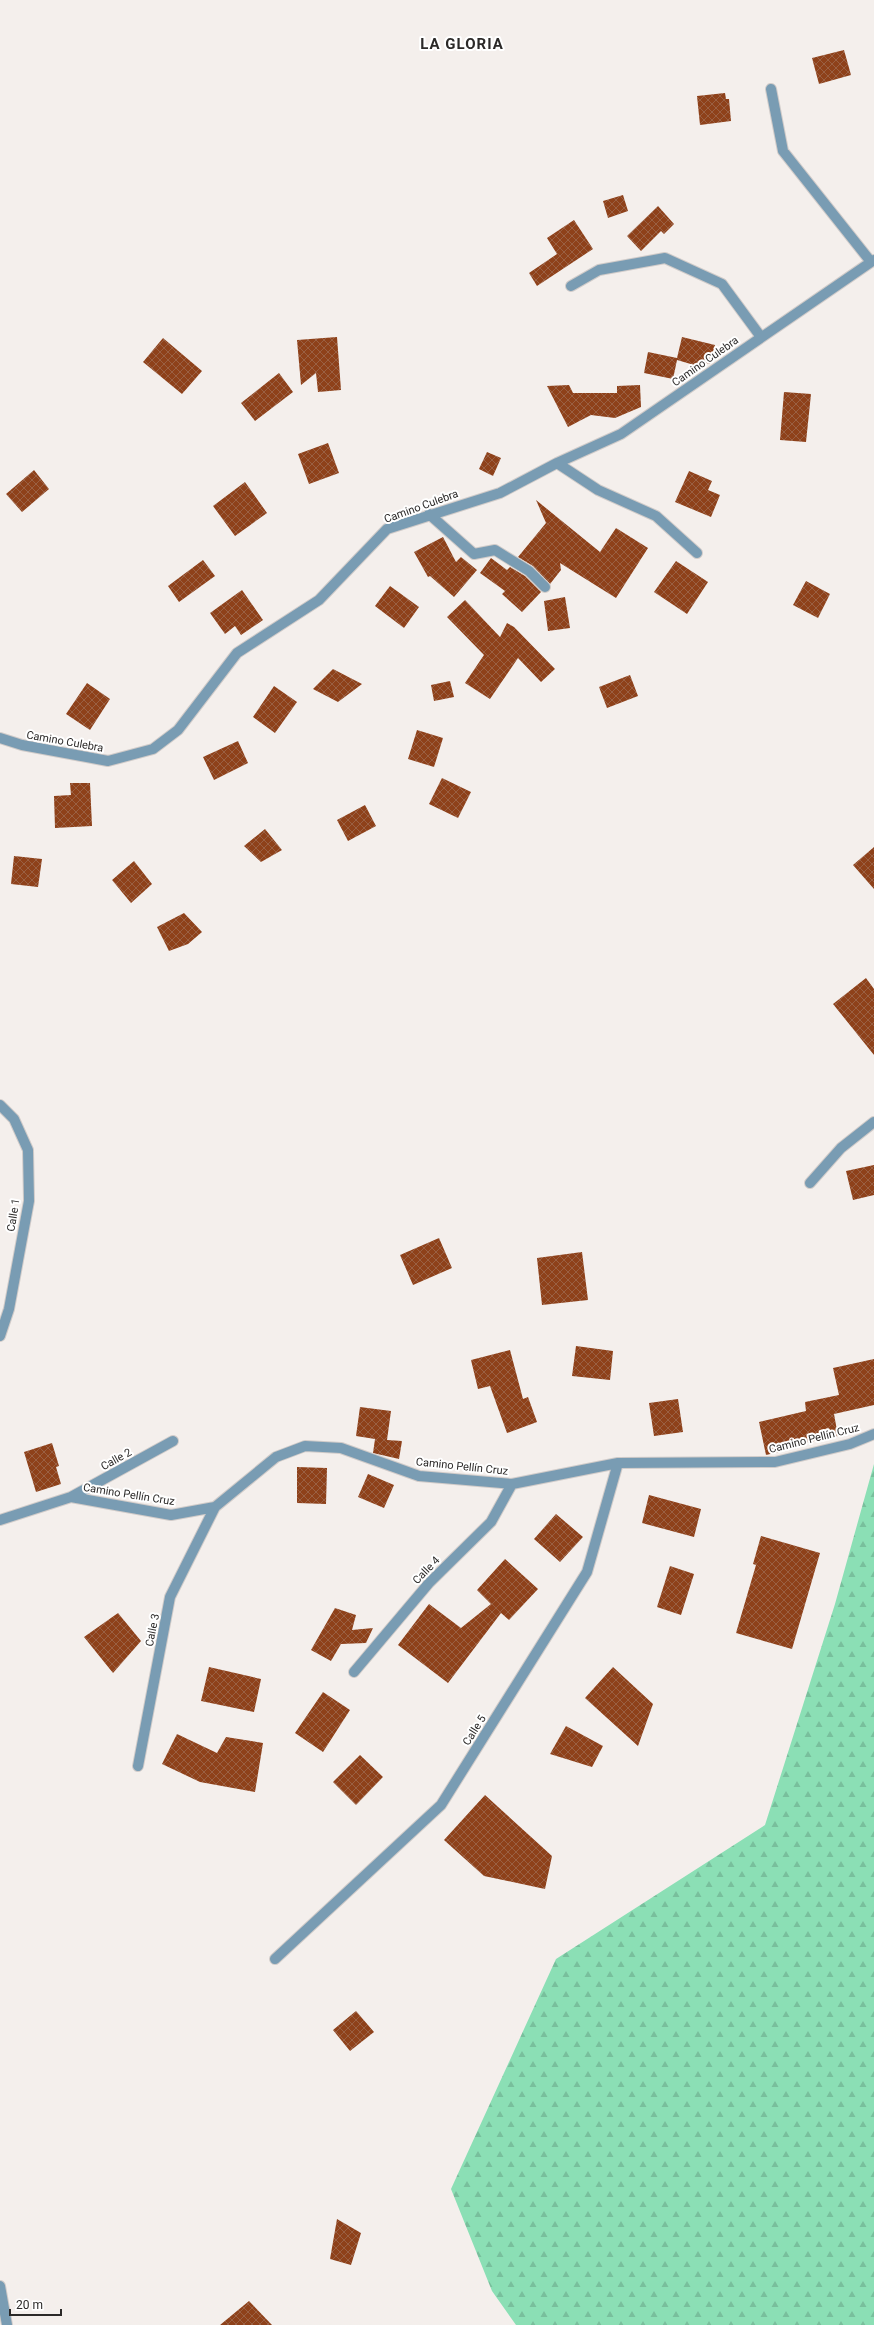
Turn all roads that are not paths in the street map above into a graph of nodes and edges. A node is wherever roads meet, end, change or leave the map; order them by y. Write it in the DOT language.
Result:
graph roads {
  1 [pos="771,89"];
  2 [pos="872,261"];
  3 [pos="571,286"];
  4 [pos="761,337"];
  5 [pos="557,463"];
  6 [pos="429,514"];
  7 [pos="697,553"];
  8 [pos="545,587"];
  9 [pos="0,738"];
  10 [pos="0,1105"];
  11 [pos="874,1122"];
  12 [pos="810,1183"];
  13 [pos="0,1336"];
  14 [pos="874,1434"];
  15 [pos="173,1441"];
  16 [pos="618,1463"];
  17 [pos="512,1484"];
  18 [pos="72,1497"];
  19 [pos="216,1507"];
  20 [pos="0,1520"];
  21 [pos="354,1672"];
  22 [pos="138,1766"];
  23 [pos="275,1959"];
  24 [pos="0,2286"];
  25 [pos="7,2325"];
  1 -- 2 [label="street"];
  2 -- 4 [label="street, Camino Culebra"];
  3 -- 4 [label="street"];
  4 -- 5 [label="street, Camino Culebra"];
  5 -- 6 [label="street, Camino Culebra"];
  5 -- 7 [label="street"];
  6 -- 8 [label="street"];
  6 -- 9 [label="street, Camino Culebra"];
  10 -- 13 [label="street, Calle 1"];
  11 -- 12 [label="street"];
  14 -- 16 [label="street, Camino Pellín Cruz"];
  15 -- 18 [label="street, Calle 2"];
  16 -- 17 [label="street, Camino Pellín Cruz"];
  16 -- 23 [label="street, Calle 5"];
  17 -- 19 [label="street, Camino Pellín Cruz"];
  17 -- 21 [label="street, Calle 4"];
  18 -- 19 [label="street, Camino Pellín Cruz"];
  18 -- 20 [label="street, Camino Pellín Cruz"];
  19 -- 22 [label="street, Calle 3"];
  24 -- 25 [label="street"];
}
